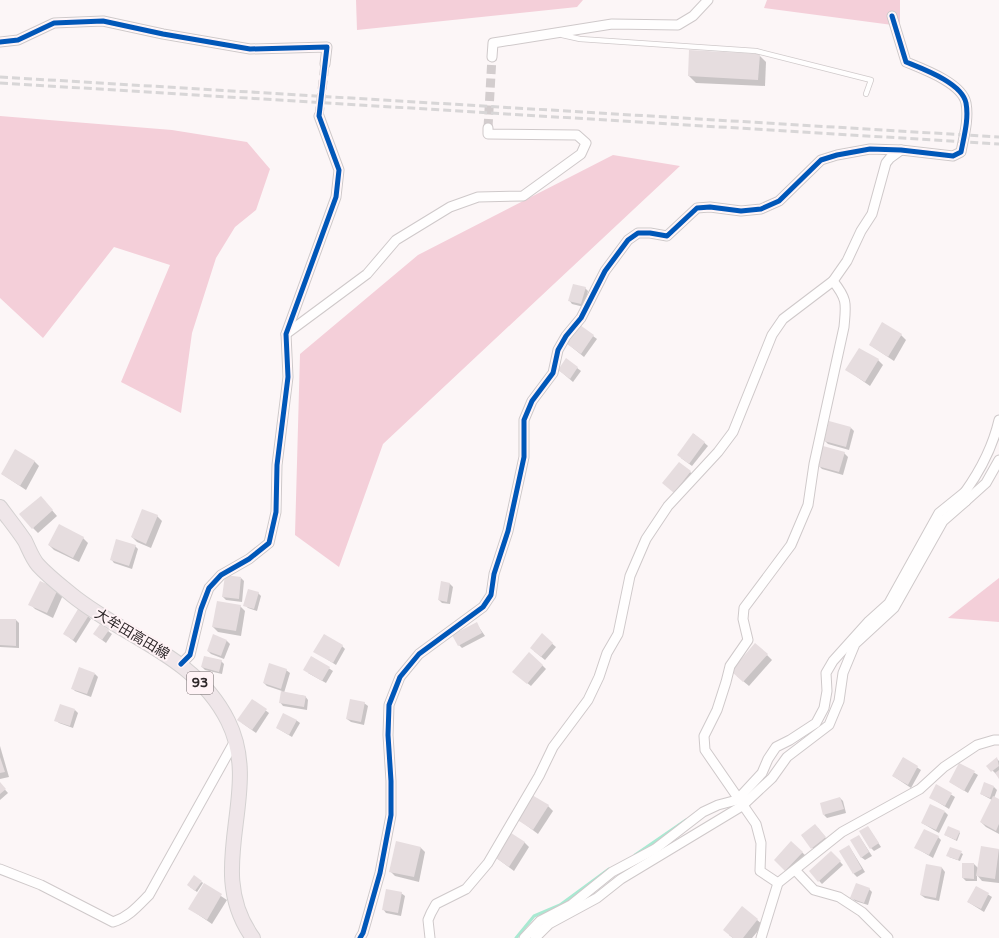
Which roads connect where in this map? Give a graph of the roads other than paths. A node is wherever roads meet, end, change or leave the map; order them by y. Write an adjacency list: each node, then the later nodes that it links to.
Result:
1 (708, 0): 3 (street)
2 (892, 16): 10 (street)
3 (558, 34): 5 (street); 7 (lane)
4 (0, 42): 6 (street)
5 (492, 57)
6 (325, 64)
7 (866, 94)
8 (319, 116): 12 (street)
9 (488, 128): 12 (street)
10 (901, 150): 11 (street); 25 (street)
11 (833, 281): 20 (street); 26 (street)
12 (286, 334): 17 (street)
13 (999, 420): 15 (street)
14 (999, 460): 15 (street)
15 (965, 497): 20 (street); 20 (street)
16 (0, 506): 17 (main road, 大牟田高田線 / 93)
17 (182, 664): 18 (main road, 大牟田高田線 / 93)
18 (236, 739): 21 (street); 24 (main road, 大牟田高田線 / 93)
19 (999, 740): 22 (street)
20 (740, 803): 23 (street); 27 (street); 28 (street)
21 (0, 869)
22 (795, 870): 23 (street); 30 (street)
23 (778, 883): 29 (street)
24 (254, 938)
25 (360, 938)
26 (430, 938)
27 (524, 938)
28 (535, 938)
29 (761, 938)
30 (888, 938)

